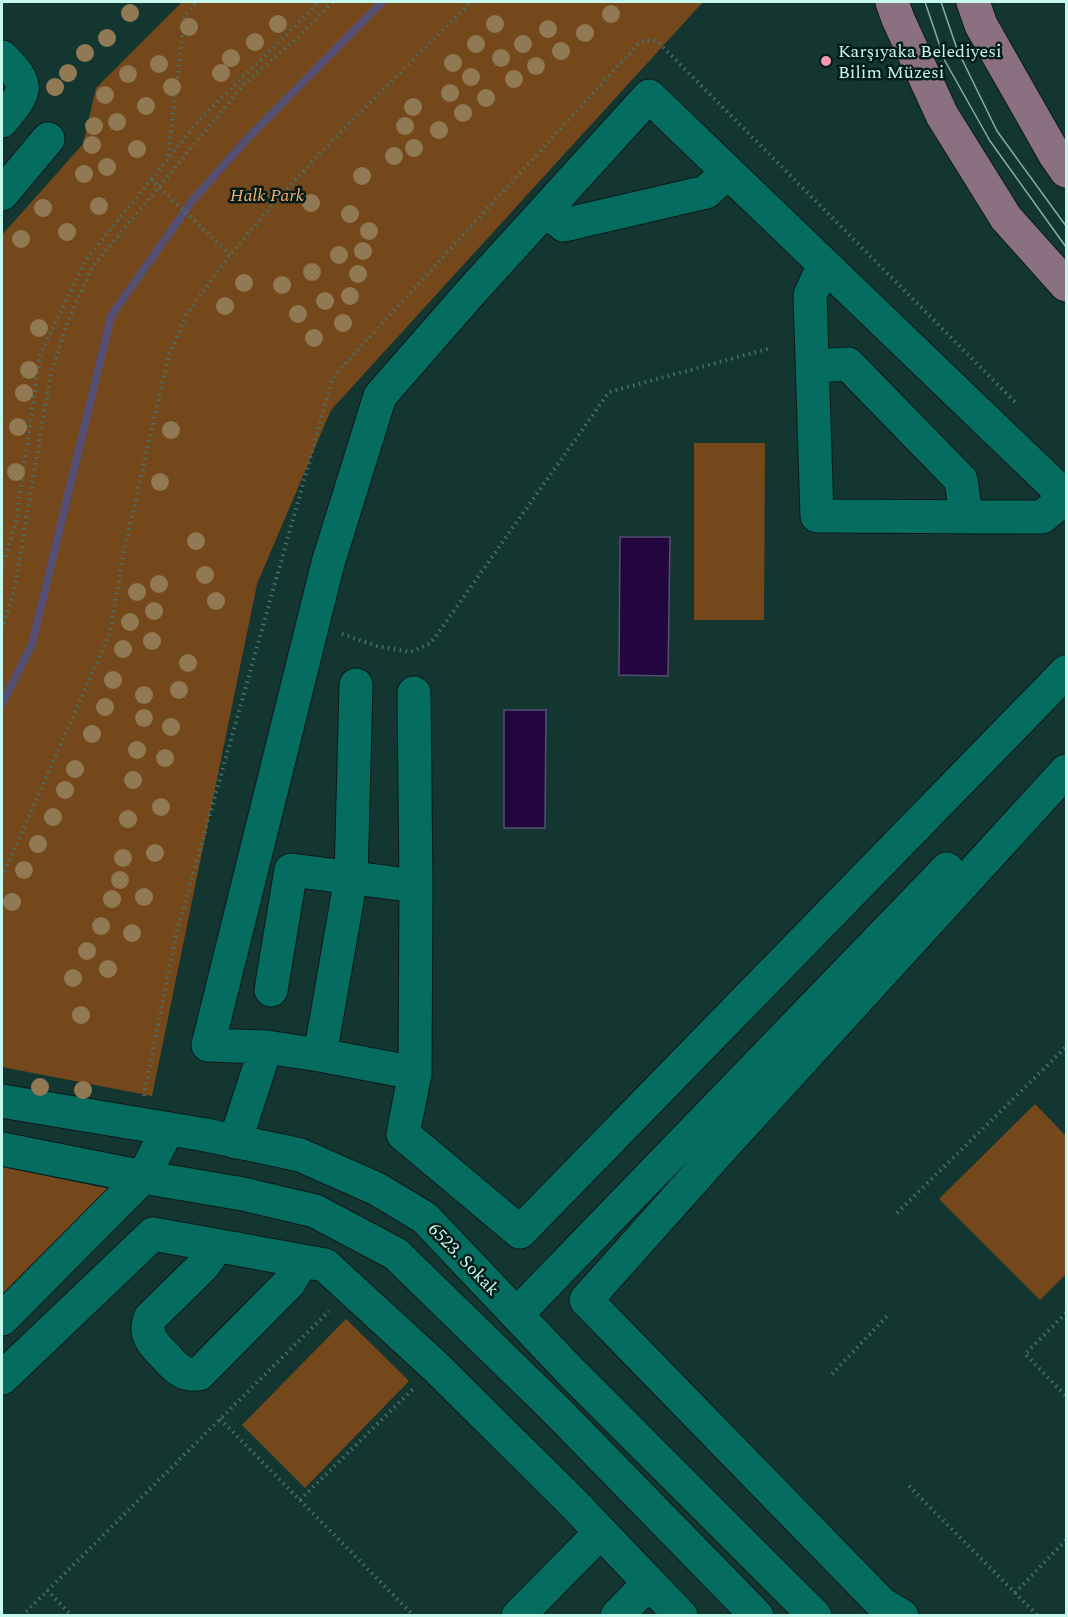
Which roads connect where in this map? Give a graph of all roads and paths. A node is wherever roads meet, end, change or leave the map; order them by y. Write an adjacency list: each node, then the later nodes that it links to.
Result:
1 (198, 2): 10 (path)
2 (320, 2): 10 (path)
3 (333, 2): 14 (path)
4 (471, 2): 17 (path)
5 (892, 2): 19 (main road)
6 (973, 2): 11 (main road)
7 (2, 57): 8 (street)
8 (2, 121)
9 (48, 139): 15 (street)
10 (168, 158): 13 (path)
11 (1066, 171)
12 (728, 172): 16 (street); 16 (street); 18 (street)
13 (151, 179): 14 (path); 25 (path)
14 (159, 186): 17 (path); 27 (path)
15 (2, 194)
16 (546, 210): 26 (street)
17 (230, 255): 33 (path)
18 (824, 265): 21 (street); 23 (street)
19 (1066, 285)
20 (771, 348): 26 (path)
21 (813, 366): 24 (street); 24 (street)
22 (1016, 403): 42 (path)
23 (1066, 497): 24 (street)
24 (966, 516)
25 (2, 568)
26 (313, 623): 37 (street)
27 (2, 629)
28 (1066, 672): 40 (street)
29 (356, 685): 34 (street)
30 (414, 693): 35 (street)
31 (1066, 746): 51 (street)
32 (1066, 771): 74 (street)
33 (2, 877)
34 (351, 878): 35 (street); 36 (street); 39 (street)
35 (416, 886): 40 (street)
36 (271, 990)
37 (266, 1047): 39 (street); 43 (street)
38 (1066, 1047): 46 (path)
39 (320, 1055): 40 (street)
40 (415, 1073)
41 (2, 1101): 42 (street, 6523. Sokak)
42 (153, 1127): 43 (street, 6523. Sokak); 45 (street)
43 (235, 1142): 51 (street, 6523. Sokak)
44 (2, 1149): 45 (street)
45 (143, 1177): 53 (street); 72 (street)
46 (897, 1213)
47 (217, 1246): 48 (street); 48 (street); 56 (street)
48 (302, 1261): 49 (street)
49 (351, 1289): 54 (street); 58 (path)
50 (1066, 1312): 57 (path)
51 (517, 1314): 73 (street, 6523. Sokak)
52 (888, 1315): 55 (path)
53 (2, 1319)
54 (436, 1367): 60 (path); 61 (street)
55 (832, 1374)
56 (2, 1378)
57 (1066, 1395)
58 (220, 1419): 60 (path); 64 (path)
59 (909, 1486): 65 (path)
60 (300, 1500): 68 (path)
61 (601, 1532): 63 (street); 69 (street)
62 (1066, 1540): 65 (path)
63 (650, 1583): 70 (street); 71 (street)
64 (47, 1590): 66 (path); 67 (path)
65 (1015, 1593): 75 (path)
66 (22, 1616)
67 (72, 1616)
68 (414, 1616)
69 (518, 1616)
70 (617, 1616)
71 (681, 1616)
72 (757, 1616)
73 (815, 1616)
74 (902, 1616)
75 (1038, 1616)

